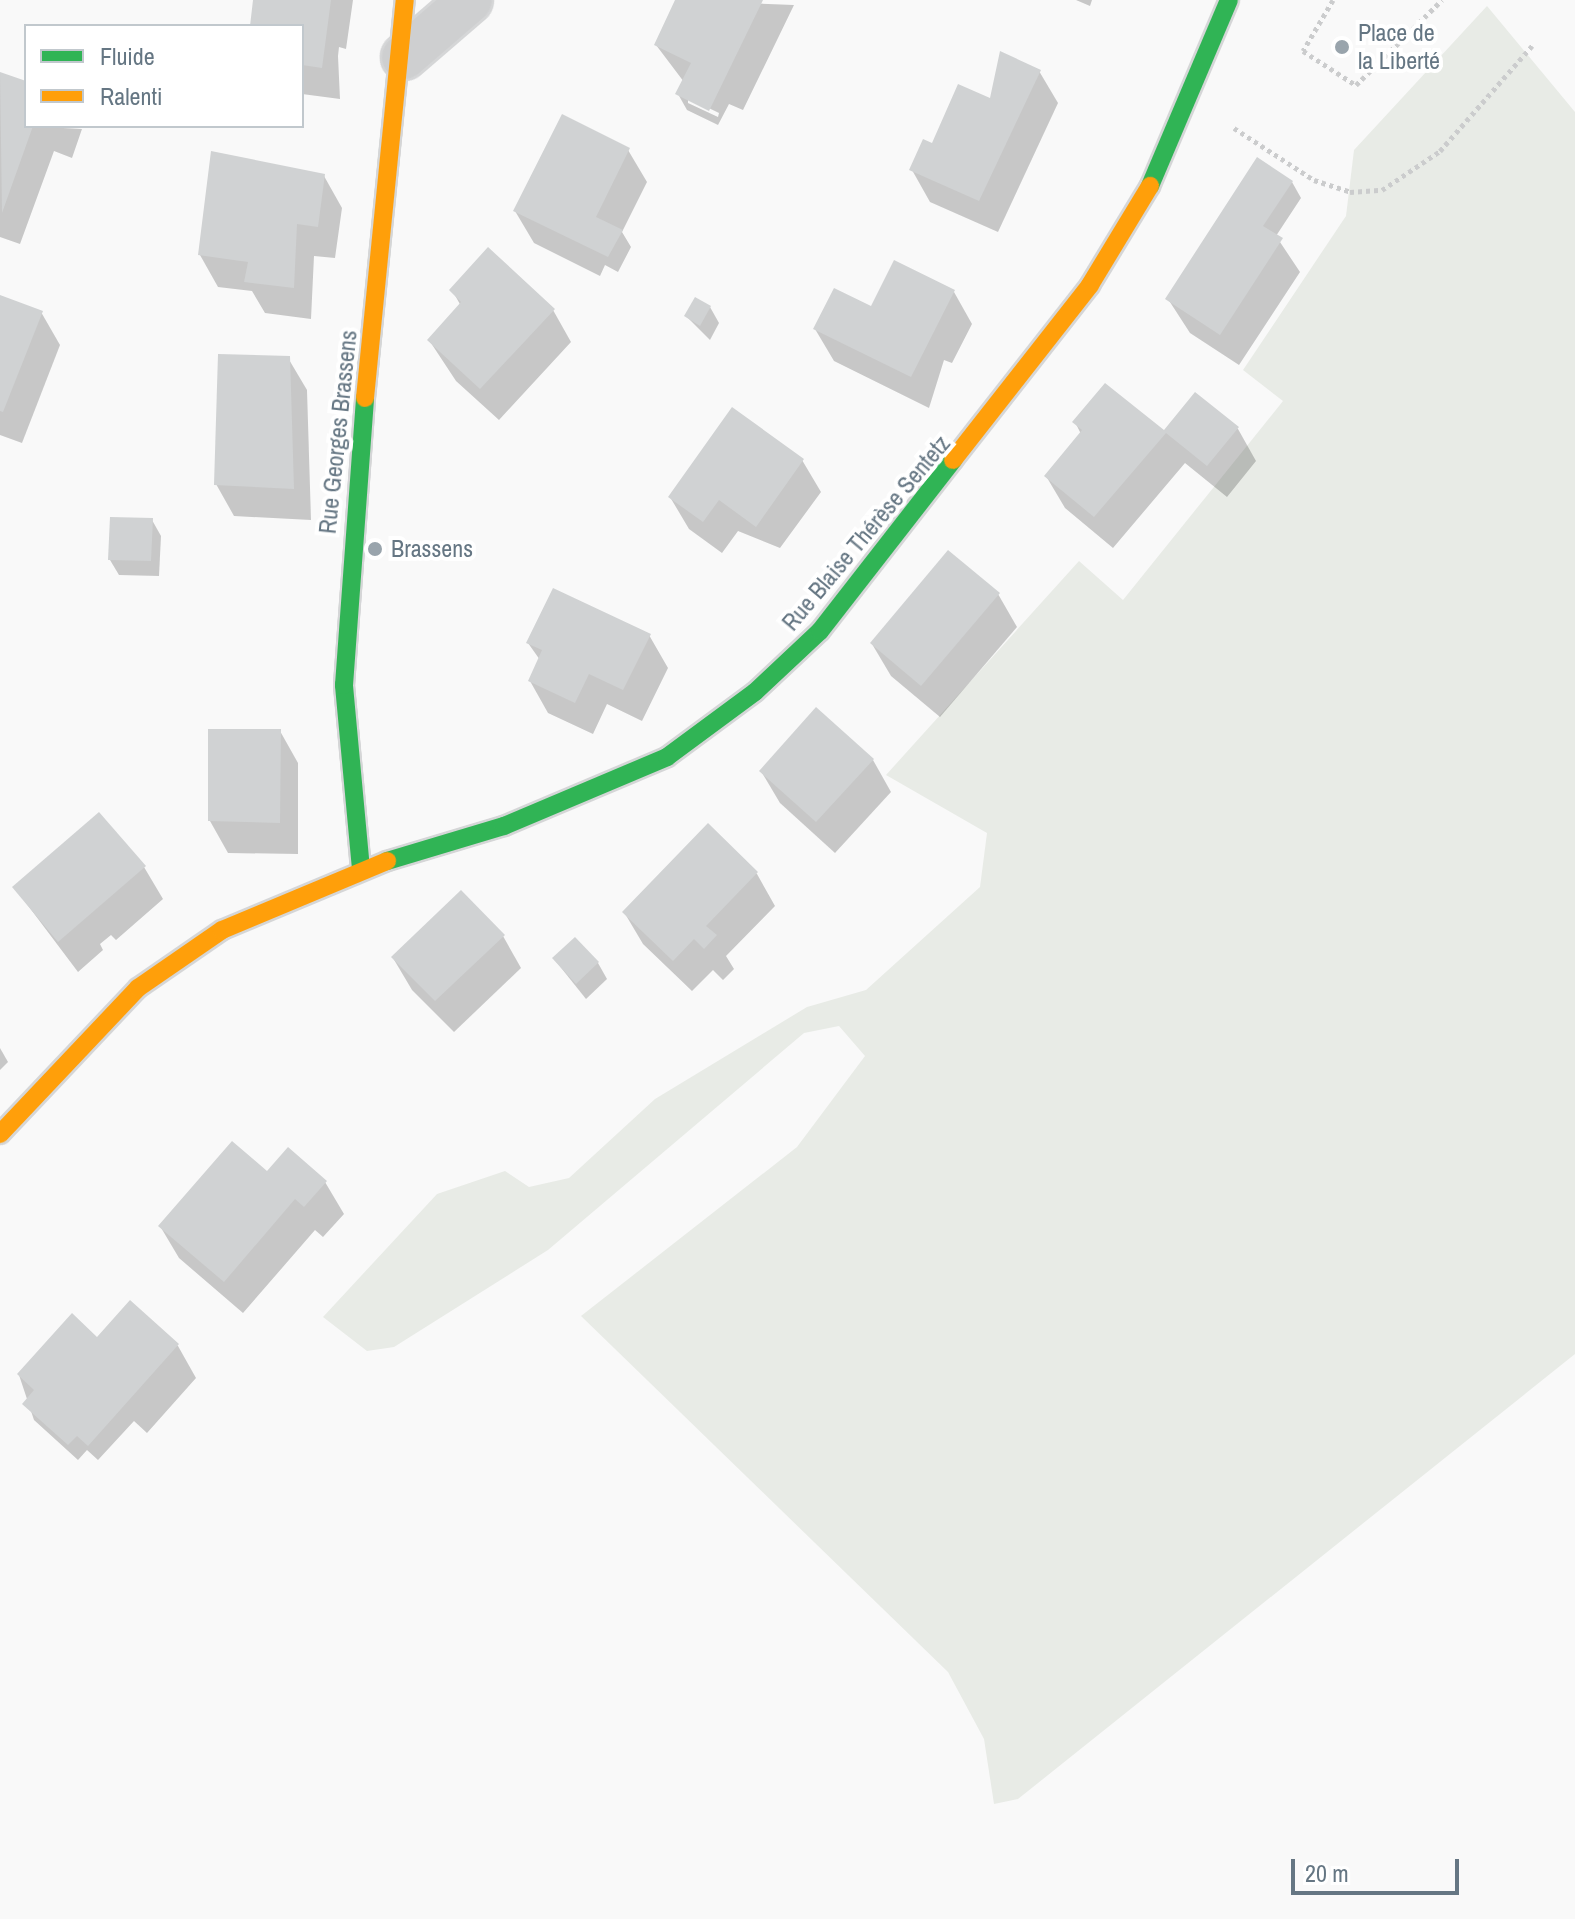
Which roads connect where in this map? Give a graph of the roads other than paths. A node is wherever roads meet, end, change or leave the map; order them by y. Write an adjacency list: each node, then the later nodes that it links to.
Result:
1 (405, 0): 4 (street, Rue Georges Brassens)
2 (470, 0): 4 (street)
3 (1229, 0): 5 (street, Rue Blaise Thérèse Sentetz)
4 (404, 57): 5 (street, Rue Georges Brassens)
5 (361, 869): 6 (street, Rue Blaise Thérèse Sentetz)
6 (0, 1134)

